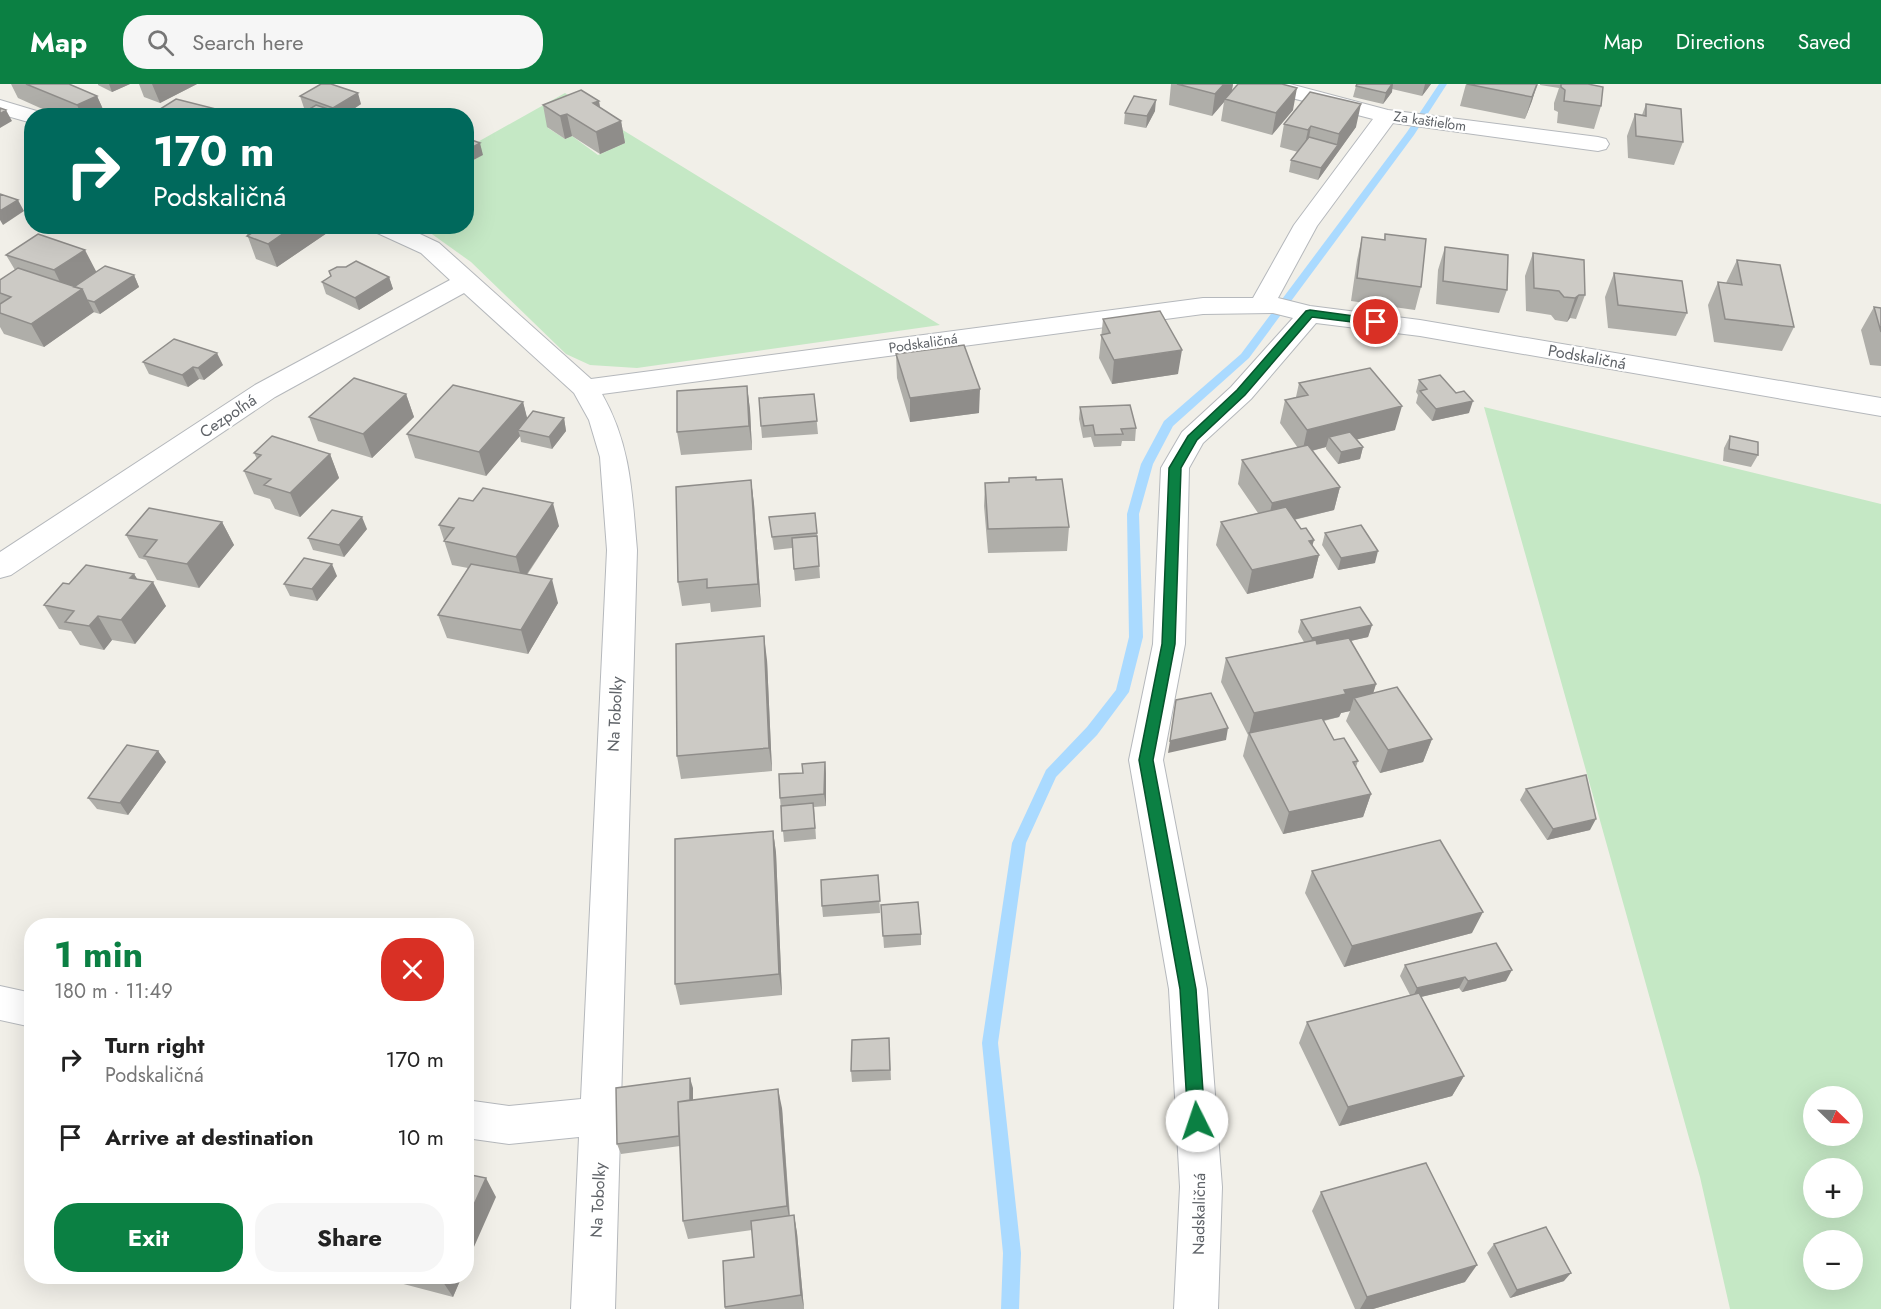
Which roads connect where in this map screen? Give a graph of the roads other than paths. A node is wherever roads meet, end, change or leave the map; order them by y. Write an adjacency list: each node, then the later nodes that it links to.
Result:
1 (1265, 84): 4 (street, Za kaštieľom)
2 (0, 107): 3 (street)
3 (24, 114)
4 (1387, 116): 5 (street, Za kaštieľom); 8 (street, Nadskaličná)
5 (1598, 144)
6 (399, 234): 7 (street, Na Tobolky)
7 (465, 282): 9 (street, Na Tobolky); 11 (street, Cezpoľná)
8 (1284, 308): 9 (street, Podskaličná); 10 (street, Podskaličná); 17 (street, Nadskaličná)
9 (585, 388): 14 (street, Na Tobolky)
10 (1881, 407)
11 (0, 567)
12 (0, 1003): 13 (street)
13 (24, 1008)
14 (602, 1116): 15 (street); 16 (street, Na Tobolky)
15 (474, 1120)
16 (593, 1309)
17 (1196, 1309)

